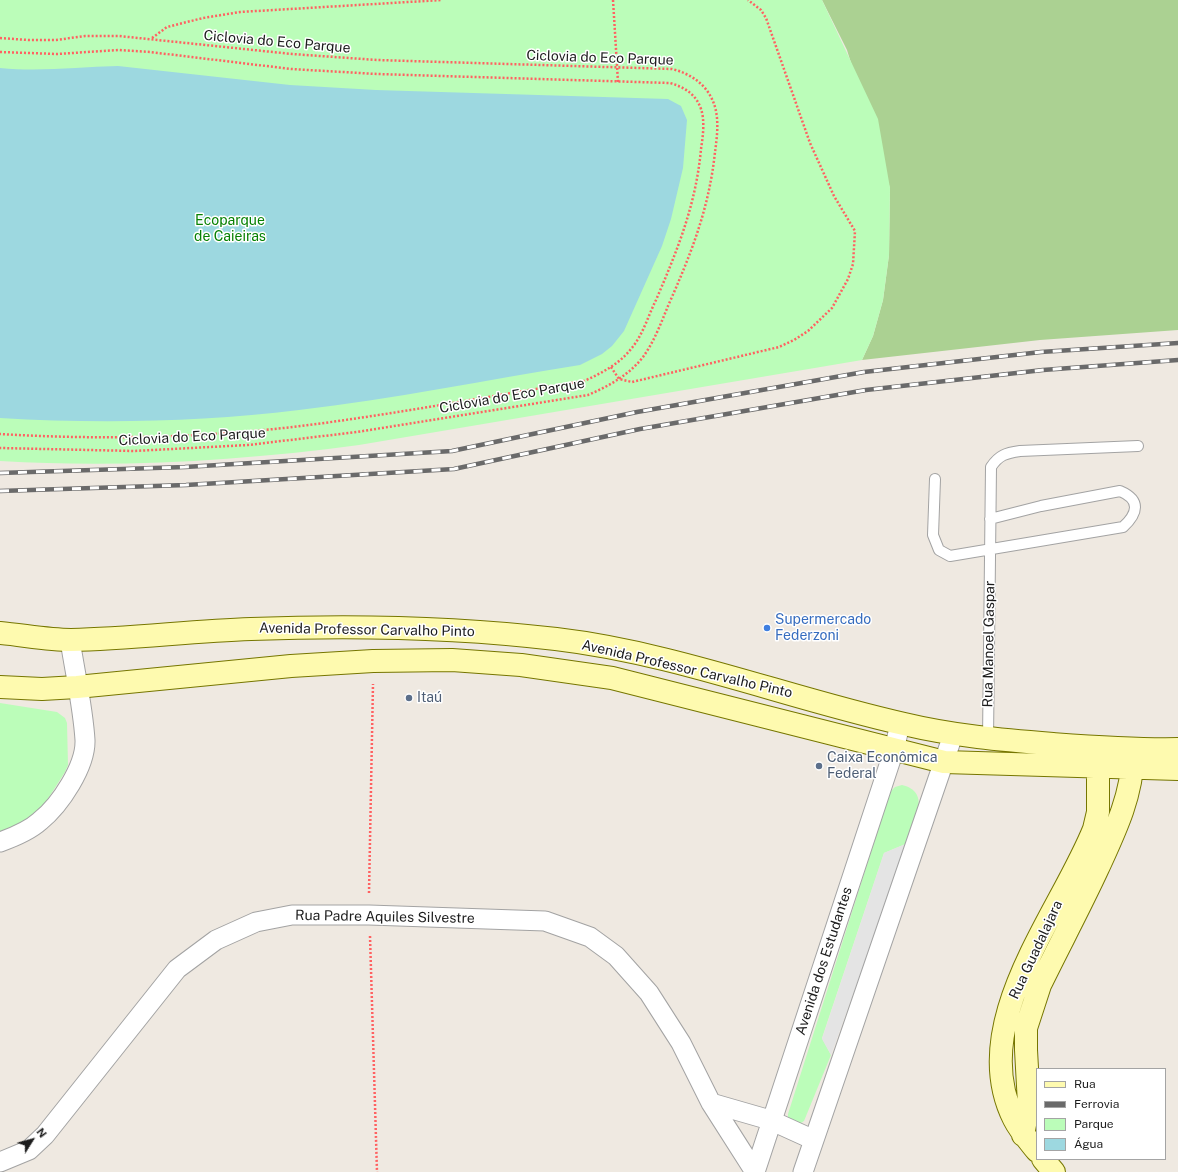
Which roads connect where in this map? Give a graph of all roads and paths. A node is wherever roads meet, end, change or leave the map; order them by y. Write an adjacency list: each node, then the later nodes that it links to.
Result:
1 (442, 0): 5 (path)
2 (613, 0): 7 (path)
3 (748, 0): 10 (path)
4 (0, 38): 5 (path, Ciclovia do Eco Parque)
5 (152, 38): 7 (path, Ciclovia do Eco Parque)
6 (0, 52): 8 (path)
7 (616, 68): 8 (path); 10 (path, Ciclovia do Eco Parque)
8 (618, 82): 9 (path)
9 (611, 367): 10 (path); 11 (path)
10 (619, 379): 13 (path, Ciclovia do Eco Parque)
11 (0, 434)
12 (1138, 446): 15 (lane, Rua Manoel Gaspar)
13 (0, 448)
14 (935, 479): 16 (lane)
15 (990, 519): 16 (lane, Rua Manoel Gaspar); 16 (lane)
16 (990, 550): 23 (lane, Rua Manoel Gaspar)
17 (0, 633): 18 (street, Avenida Professor Carvalho Pinto)
18 (70, 640): 20 (street); 21 (street, Avenida Professor Carvalho Pinto)
19 (0, 687): 20 (street, Avenida Professor Carvalho Pinto)
20 (77, 687): 25 (street, Avenida Professor Carvalho Pinto); 30 (street)
21 (900, 724): 22 (street, Avenida Professor Carvalho Pinto); 25 (street, Avenida dos Estudantes)
22 (953, 735): 23 (street, Avenida Professor Carvalho Pinto); 28 (street)
23 (988, 739): 26 (street, Avenida Professor Carvalho Pinto)
24 (1178, 749): 27 (street, Avenida Professor Carvalho Pinto)
25 (894, 750): 28 (street, Avenida Professor Carvalho Pinto); 32 (street, Avenida dos Estudantes)
26 (1098, 757): 27 (street, Avenida Professor Carvalho Pinto); 28 (street, Avenida Professor Carvalho Pinto); 33 (street, Rua Guadalajara)
27 (1133, 759): 29 (street, Avenida Professor Carvalho Pinto); 33 (street, Rua Guadalajara)
28 (944, 762): 34 (street)
29 (1178, 769)
30 (0, 842)
31 (711, 1103): 32 (street); 37 (street, Rua Padre Aquiles Silvestre); 38 (street, Rua Padre Aquiles Silvestre)
32 (770, 1120): 34 (street); 38 (street, Avenida dos Estudantes)
33 (1023, 1135): 35 (street, Rua Guadalajara)
34 (814, 1140): 39 (street)
35 (1036, 1150)
36 (1045, 1160): 40 (street)
37 (0, 1162)
38 (755, 1172)
39 (803, 1172)
40 (1054, 1172)

